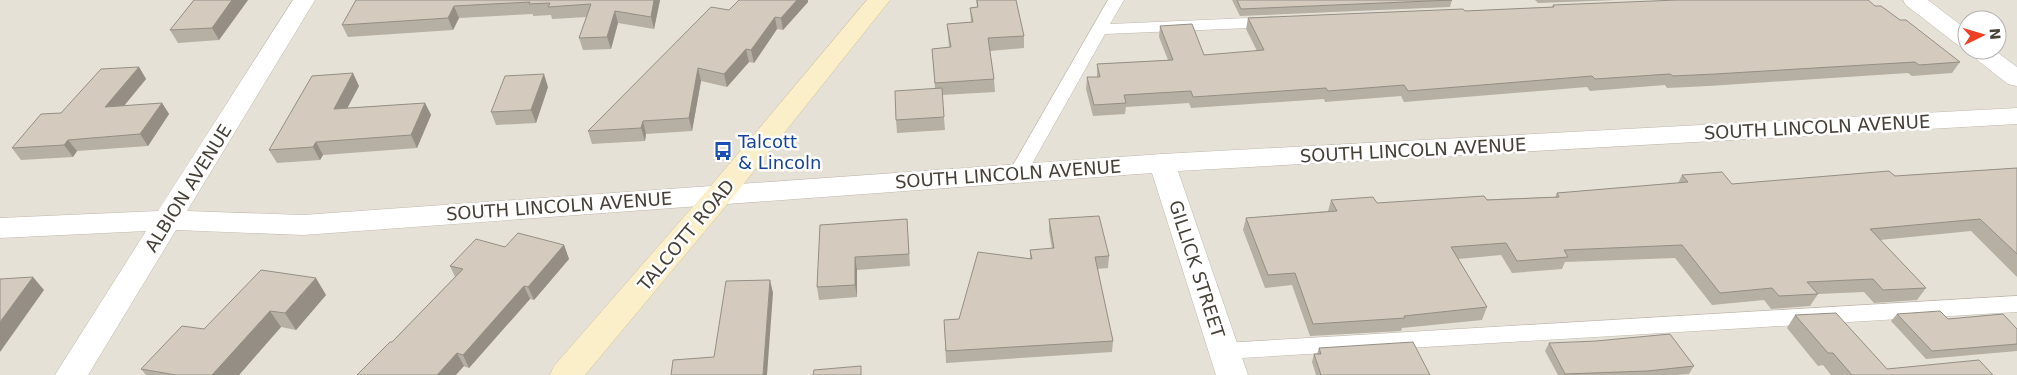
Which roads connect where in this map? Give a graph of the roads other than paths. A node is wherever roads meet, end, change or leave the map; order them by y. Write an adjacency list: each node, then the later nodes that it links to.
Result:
1 (304, 0): 14 (street, ALBION AVENUE)
2 (879, 0): 13 (street, TALCOTT ROAD)
3 (1116, 0): 6 (lane)
4 (1914, 0): 7 (street)
5 (1289, 21): 6 (lane)
6 (1099, 29): 12 (lane)
7 (1957, 33)
8 (1992, 60): 9 (street)
9 (2017, 79)
10 (2017, 116): 11 (street, SOUTH LINCOLN AVENUE)
11 (1162, 163): 12 (street, SOUTH LINCOLN AVENUE); 17 (street, GILLICK STREET)
12 (1017, 174): 13 (street, SOUTH LINCOLN AVENUE)
13 (720, 194): 14 (street, SOUTH LINCOLN AVENUE); 19 (street, TALCOTT ROAD)
14 (169, 220): 15 (street, SOUTH LINCOLN AVENUE); 18 (street, ALBION AVENUE)
15 (0, 228)
16 (2017, 304): 17 (lane)
17 (1228, 363)
18 (71, 375)
19 (566, 375)

